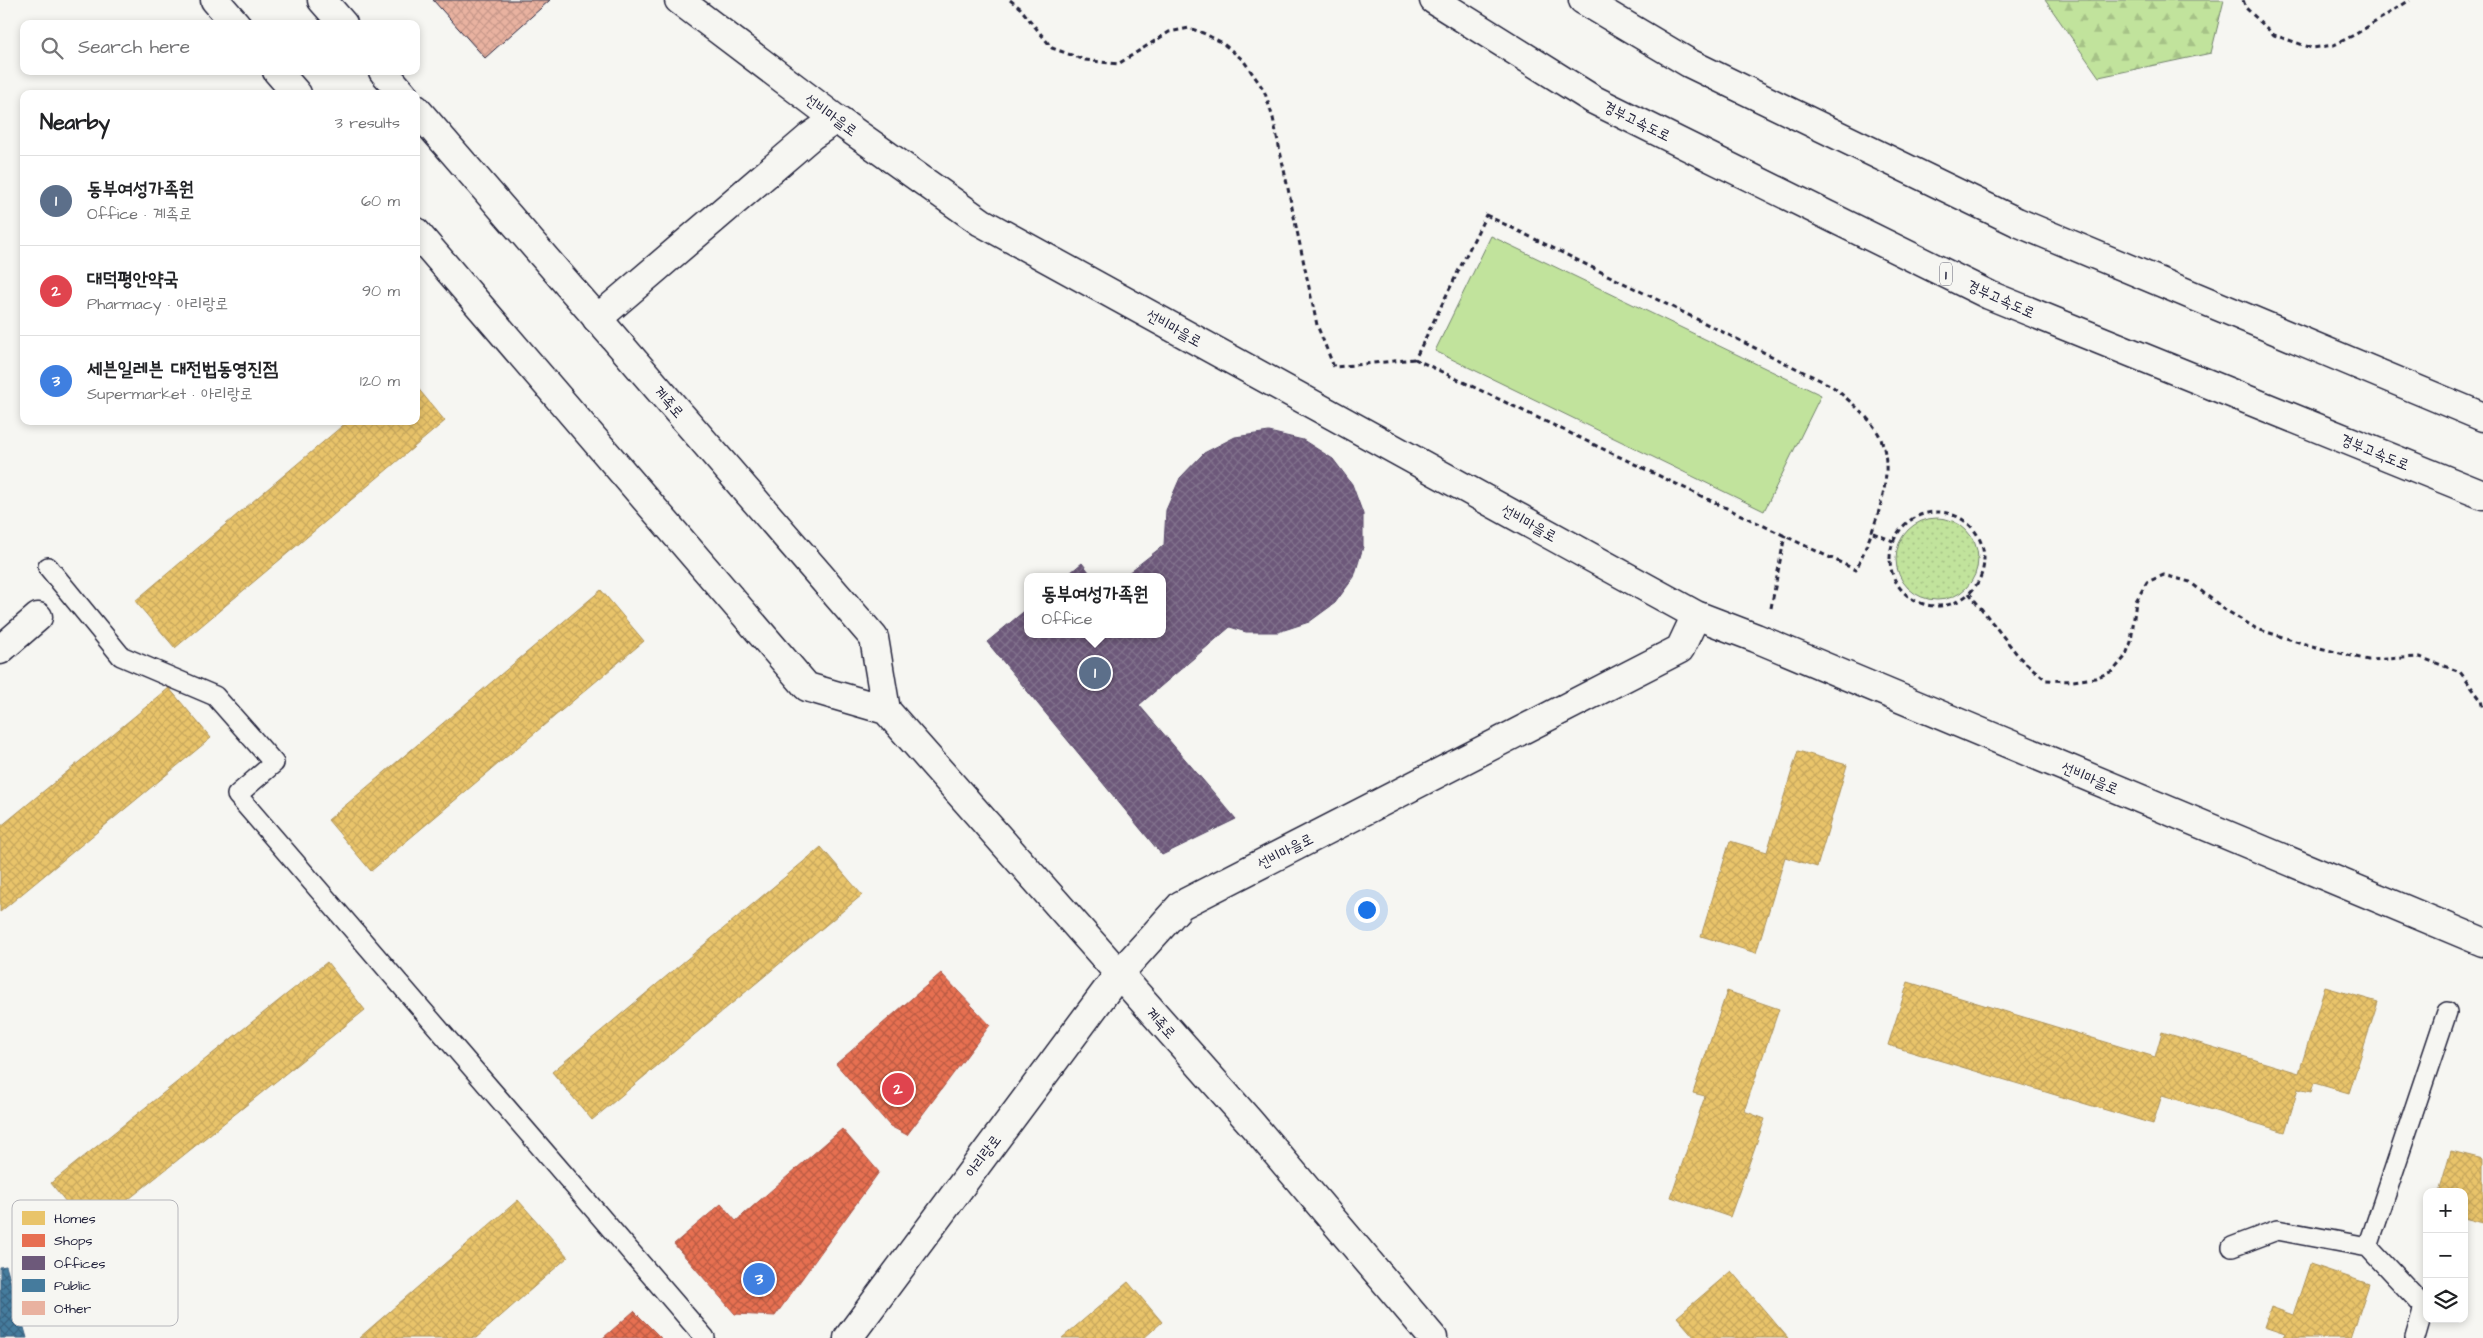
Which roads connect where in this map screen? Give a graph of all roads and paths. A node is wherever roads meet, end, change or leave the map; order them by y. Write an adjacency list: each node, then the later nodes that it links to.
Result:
1 (215, 0): 9 (main road)
2 (322, 0): 10 (main road)
3 (679, 0): 16 (main road, 선비마을로)
4 (1010, 0): 19 (path)
5 (1434, 0): 21 (main road, 경부고속도로 / 1)
6 (1583, 0): 20 (main road)
7 (2244, 0): 8 (path)
8 (2410, 0)
9 (232, 20)
10 (339, 20)
11 (280, 75): 13 (main road)
12 (387, 75): 14 (main road)
13 (294, 90)
14 (400, 90)
15 (420, 114): 18 (main road, 계족로)
16 (836, 119): 18 (main road); 28 (main road, 선비마을로)
17 (420, 237): 31 (main road)
18 (597, 319): 31 (main road, 계족로)
19 (1415, 359): 22 (path); 23 (path)
20 (2483, 417)
21 (2483, 496)
22 (1872, 533): 23 (path); 24 (path)
23 (1785, 535): 27 (path)
24 (1893, 540): 26 (path); 26 (path)
25 (48, 568): 38 (lane)
26 (1969, 593): 32 (path)
27 (1770, 612)
28 (1696, 615): 33 (main road, 선비마을로); 34 (main road, 선비마을로)
29 (38, 617): 30 (main road)
30 (0, 650)
31 (886, 710): 34 (main road, 계족로)
32 (2483, 710)
33 (2483, 942)
34 (1118, 975): 39 (main road, 아리랑로); 40 (main road, 계족로)
35 (2447, 1012): 37 (lane)
36 (2232, 1247): 37 (lane)
37 (2368, 1247): 41 (lane)
38 (705, 1338)
39 (848, 1338)
40 (1433, 1338)
41 (2415, 1338)

